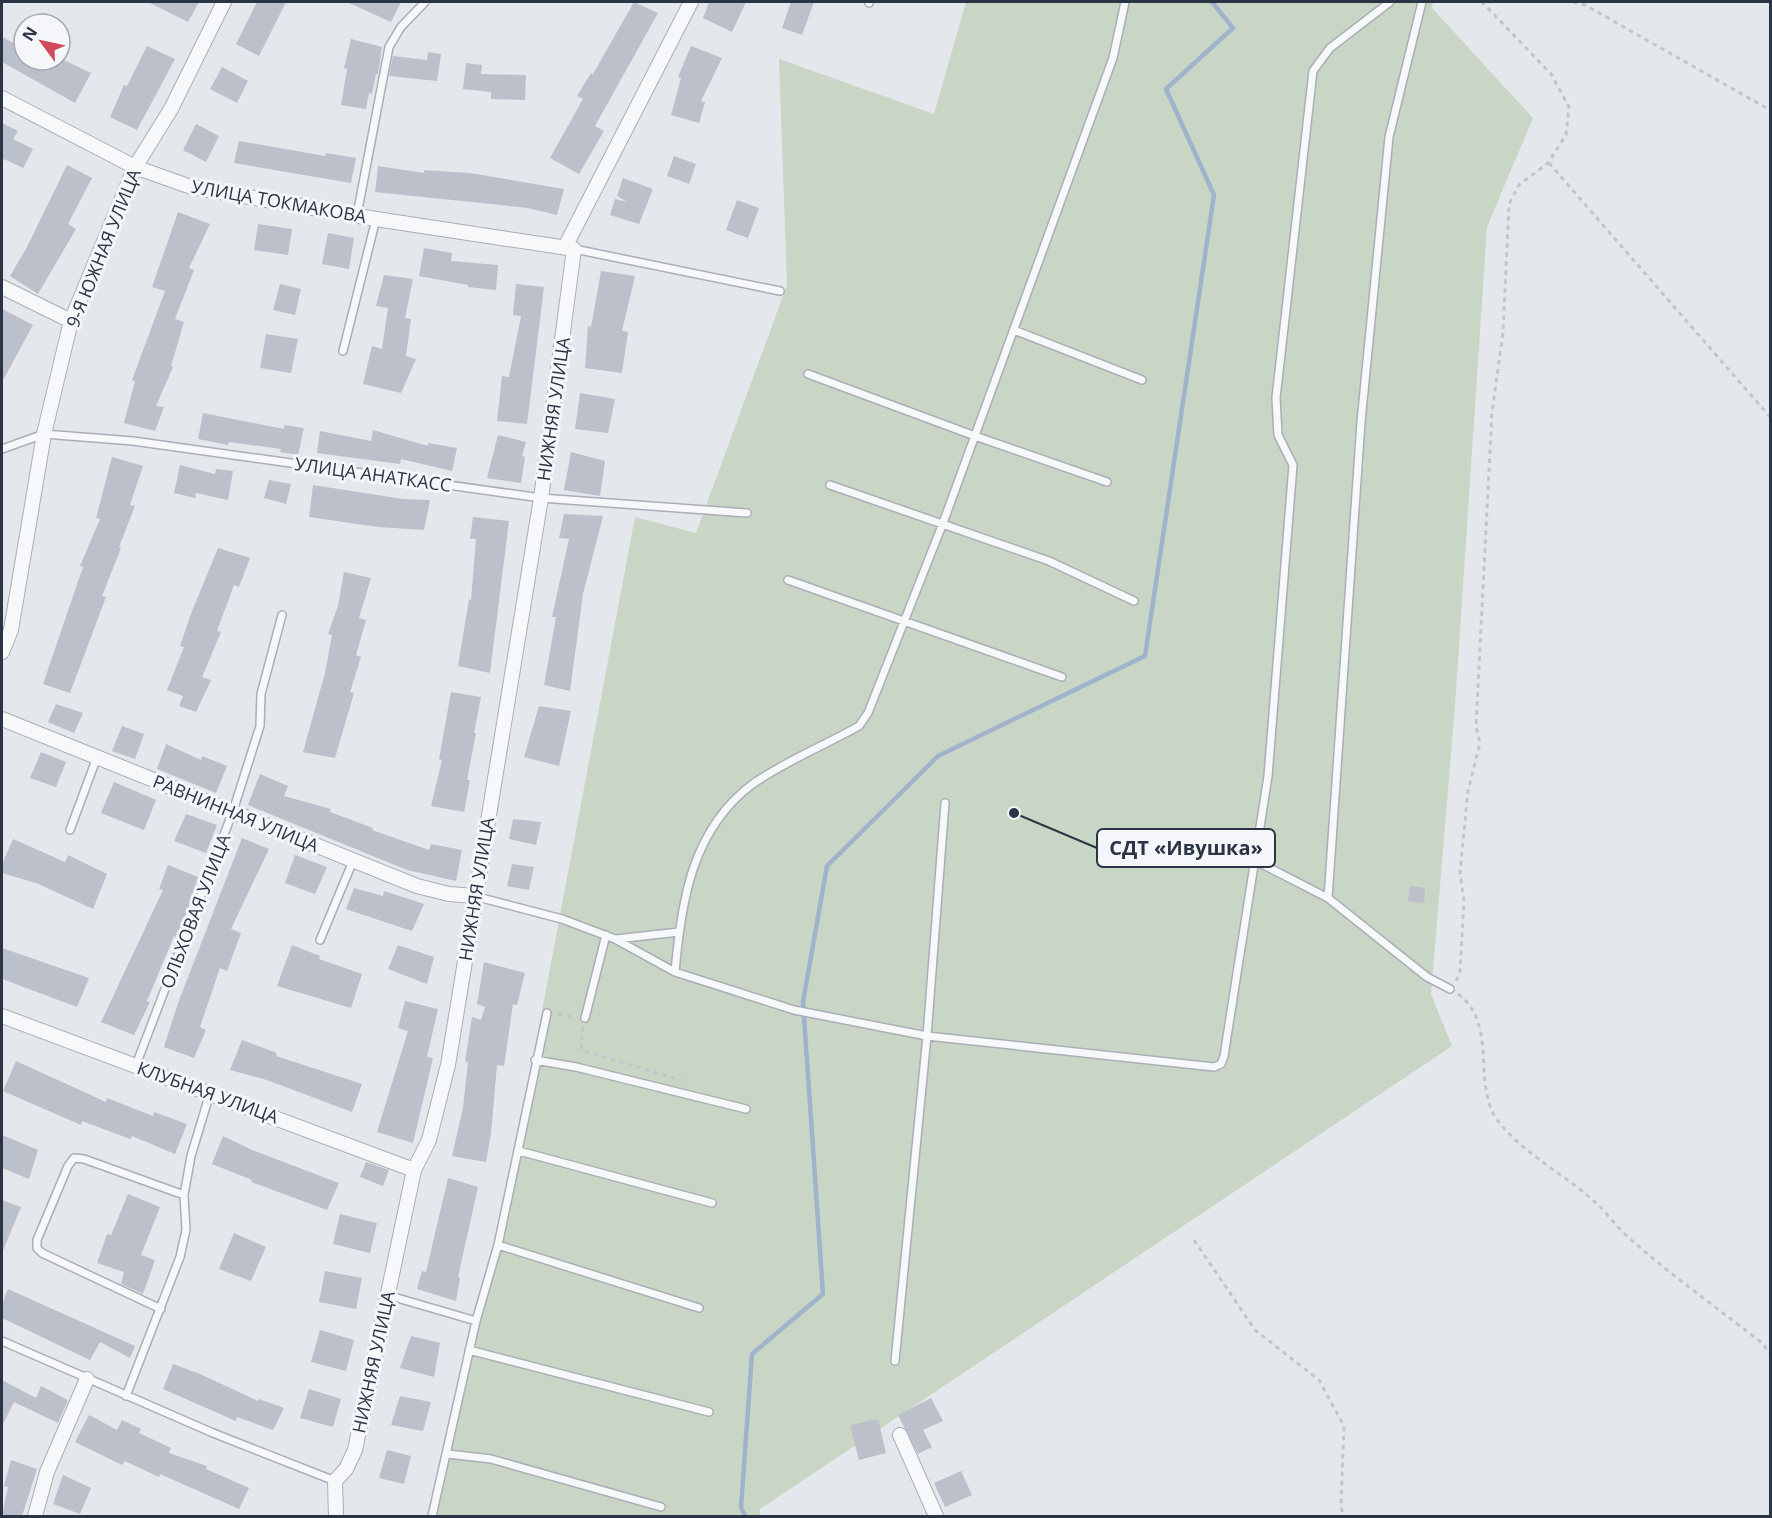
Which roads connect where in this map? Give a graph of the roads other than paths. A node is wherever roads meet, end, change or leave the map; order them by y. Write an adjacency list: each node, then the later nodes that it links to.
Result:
1 (224, 2): 8 (street, 9-Я ЮЖНАЯ УЛИЦА)
2 (424, 2): 9 (lane)
3 (691, 2): 11 (street, НИЖНЯЯ УЛИЦА)
4 (1125, 2): 15 (lane)
5 (1390, 2): 38 (lane)
6 (1422, 2): 41 (lane)
7 (2, 98): 8 (street, УЛИЦА ТОКМАКОВА)
8 (135, 167): 9 (street, УЛИЦА ТОКМАКОВА); 14 (street, 9-Я ЮЖНАЯ УЛИЦА)
9 (357, 215): 10 (street, УЛИЦА ТОКМАКОВА)
10 (376, 219): 11 (street, УЛИЦА ТОКМАКОВА); 16 (lane)
11 (570, 248): 13 (lane); 24 (street, НИЖНЯЯ УЛИЦА)
12 (2, 287): 14 (street)
13 (780, 291)
14 (71, 321): 19 (street, 9-Я ЮЖНАЯ УЛИЦА)
15 (1014, 330): 18 (lane); 20 (lane)
16 (343, 351)
17 (808, 374): 20 (lane)
18 (1142, 380)
19 (44, 434): 21 (lane, УЛИЦА АНАТКАСС); 24 (lane, УЛИЦА АНАТКАСС); 31 (street, 9-Я ЮЖНАЯ УЛИЦА)
20 (975, 436): 22 (lane); 26 (lane)
21 (2, 449)
22 (1107, 482)
23 (830, 485): 26 (lane)
24 (541, 498): 25 (lane, УЛИЦА АНАТКАСС); 40 (street, НИЖНЯЯ УЛИЦА)
25 (747, 513)
26 (943, 523): 28 (lane); 30 (lane)
27 (788, 580): 30 (lane)
28 (1134, 601)
29 (282, 615): 36 (lane, ОЛЬХОВАЯ УЛИЦА)
30 (903, 622): 32 (lane); 42 (lane)
31 (2, 652)
32 (1062, 677)
33 (2, 719): 34 (street, РАВНИННАЯ УЛИЦА)
34 (97, 757): 36 (street, РАВНИННАЯ УЛИЦА); 37 (lane)
35 (945, 803): 51 (lane)
36 (233, 811): 39 (street, РАВНИННАЯ УЛИЦА); 53 (lane, ОЛЬХОВАЯ УЛИЦА)
37 (70, 830)
38 (1254, 860): 41 (lane); 51 (lane)
39 (353, 861): 40 (street, РАВНИННАЯ УЛИЦА); 45 (lane)
40 (474, 896): 43 (lane); 57 (street, НИЖНЯЯ УЛИЦА)
41 (1328, 898): 47 (lane)
42 (679, 932): 44 (lane); 46 (lane)
43 (606, 935): 44 (lane); 50 (lane)
44 (615, 939): 46 (lane)
45 (320, 940)
46 (675, 972): 51 (lane)
47 (1450, 989)
48 (547, 1012): 52 (lane)
49 (2, 1016): 53 (street, КЛУБНАЯ УЛИЦА)
50 (585, 1018)
51 (927, 1036): 67 (lane)
52 (535, 1060): 55 (lane); 56 (lane)
53 (136, 1065): 54 (street, КЛУБНАЯ УЛИЦА)
54 (210, 1093): 57 (street, КЛУБНАЯ УЛИЦА); 58 (lane)
55 (746, 1109)
56 (519, 1151): 59 (lane); 60 (lane)
57 (414, 1170): 61 (street, НИЖНЯЯ УЛИЦА)
58 (184, 1195): 63 (lane); 63 (lane)
59 (712, 1203)
60 (498, 1245): 62 (lane); 64 (lane)
61 (387, 1295): 64 (lane); 73 (street, НИЖНЯЯ УЛИЦА)
62 (699, 1308)
63 (161, 1309): 69 (lane)
64 (476, 1321): 66 (lane)
65 (2, 1341): 68 (lane)
66 (470, 1350): 70 (lane); 72 (lane)
67 (895, 1361)
68 (87, 1378): 69 (lane); 75 (street)
69 (126, 1396): 73 (lane)
70 (709, 1412)
71 (900, 1435): 78 (street)
72 (448, 1454): 74 (lane); 77 (lane)
73 (335, 1481): 76 (street)
74 (661, 1508)
75 (35, 1516)
76 (336, 1516)
77 (432, 1516)
78 (936, 1516)

